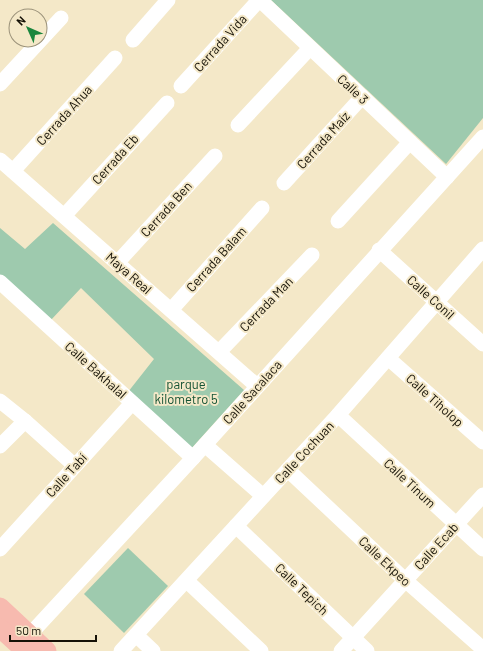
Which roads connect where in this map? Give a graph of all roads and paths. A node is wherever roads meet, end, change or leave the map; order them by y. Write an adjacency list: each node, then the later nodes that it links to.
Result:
1 (168, 0): 4 (street)
2 (260, 0): 5 (street, Calle 3); 8 (street, Cerrada Vida)
3 (61, 18): 7 (street)
4 (133, 40)
5 (310, 48): 9 (street, Calle 3); 11 (street)
6 (115, 58): 16 (street, Cerrada Ahua)
7 (0, 84)
8 (181, 86)
9 (362, 97): 13 (street, Calle 3); 18 (street, Cerrada Maíz)
10 (167, 103): 20 (street, Cerrada Eb)
11 (238, 125)
12 (483, 137): 17 (street, Calle Sacalaca)
13 (410, 142): 17 (street, Calle 3); 21 (street)
14 (215, 156): 25 (street, Cerrada Ben)
15 (0, 160): 16 (street, Maya Real)
16 (13, 171): 20 (street, Maya Real)
17 (447, 177): 23 (street, Calle Sacalaca)
18 (284, 183)
19 (262, 208): 28 (street, Cerrada Balam)
20 (64, 216): 25 (street, Maya Real)
21 (338, 221)
22 (483, 249): 27 (street, Calle Cochuan)
23 (379, 250): 27 (street, Calle Conil); 32 (street, Calle Sacalaca)
24 (312, 255): 30 (street, Cerrada Man)
25 (117, 263): 28 (street, Maya Real)
26 (0, 282): 34 (street, Calle Bakhalal)
27 (436, 303): 29 (street, Calle Conil); 31 (street, Calle Cochuan)
28 (171, 310): 30 (street, Maya Real)
29 (483, 344)
30 (219, 352): 32 (street, Maya Real)
31 (388, 358): 35 (street, Calle Cochuan); 37 (street, Calle Tiholop)
32 (257, 386): 38 (street, Calle Sacalaca)
33 (0, 401): 36 (street)
34 (132, 403): 40 (street, Calle Bakhalal); 41 (street, Calle Tabí)
35 (338, 415): 42 (street, Calle Cochuan); 45 (street, Calle Tinum)
36 (25, 421): 39 (street); 41 (street)
37 (483, 442)
38 (205, 444): 40 (street, Calle Sacalaca); 44 (street)
39 (0, 446)
40 (193, 458): 55 (street, Calle Sacalaca)
41 (74, 465): 47 (street, Calle Tabí)
42 (288, 470): 44 (street, Calle Cochuan); 50 (street, Calle Ekpeo)
43 (483, 495): 45 (street, Calle Ecab)
44 (263, 496): 46 (street, Calle Cochuan)
45 (455, 525): 48 (street, Calle Tinum); 50 (street, Calle Ecab)
46 (236, 526): 49 (street, Calle Cochuan); 54 (street, Calle Tepich)
47 (0, 549)
48 (483, 549)
49 (186, 580): 53 (street, Calle Cochuan); 60 (street)
50 (405, 580): 54 (street, Calle Ecab); 56 (street, Calle Ekpeo)
51 (0, 607): 55 (main road)
52 (0, 628): 55 (main road)
53 (136, 635): 58 (street, Calle Cochuan); 59 (street)
54 (352, 638): 61 (street, Calle Ecab); 62 (street, Calle Tepich)
55 (25, 644): 57 (main road)
56 (483, 650)
57 (47, 651)
58 (122, 651)
59 (153, 651)
60 (261, 651)
61 (341, 651)
62 (367, 651)

